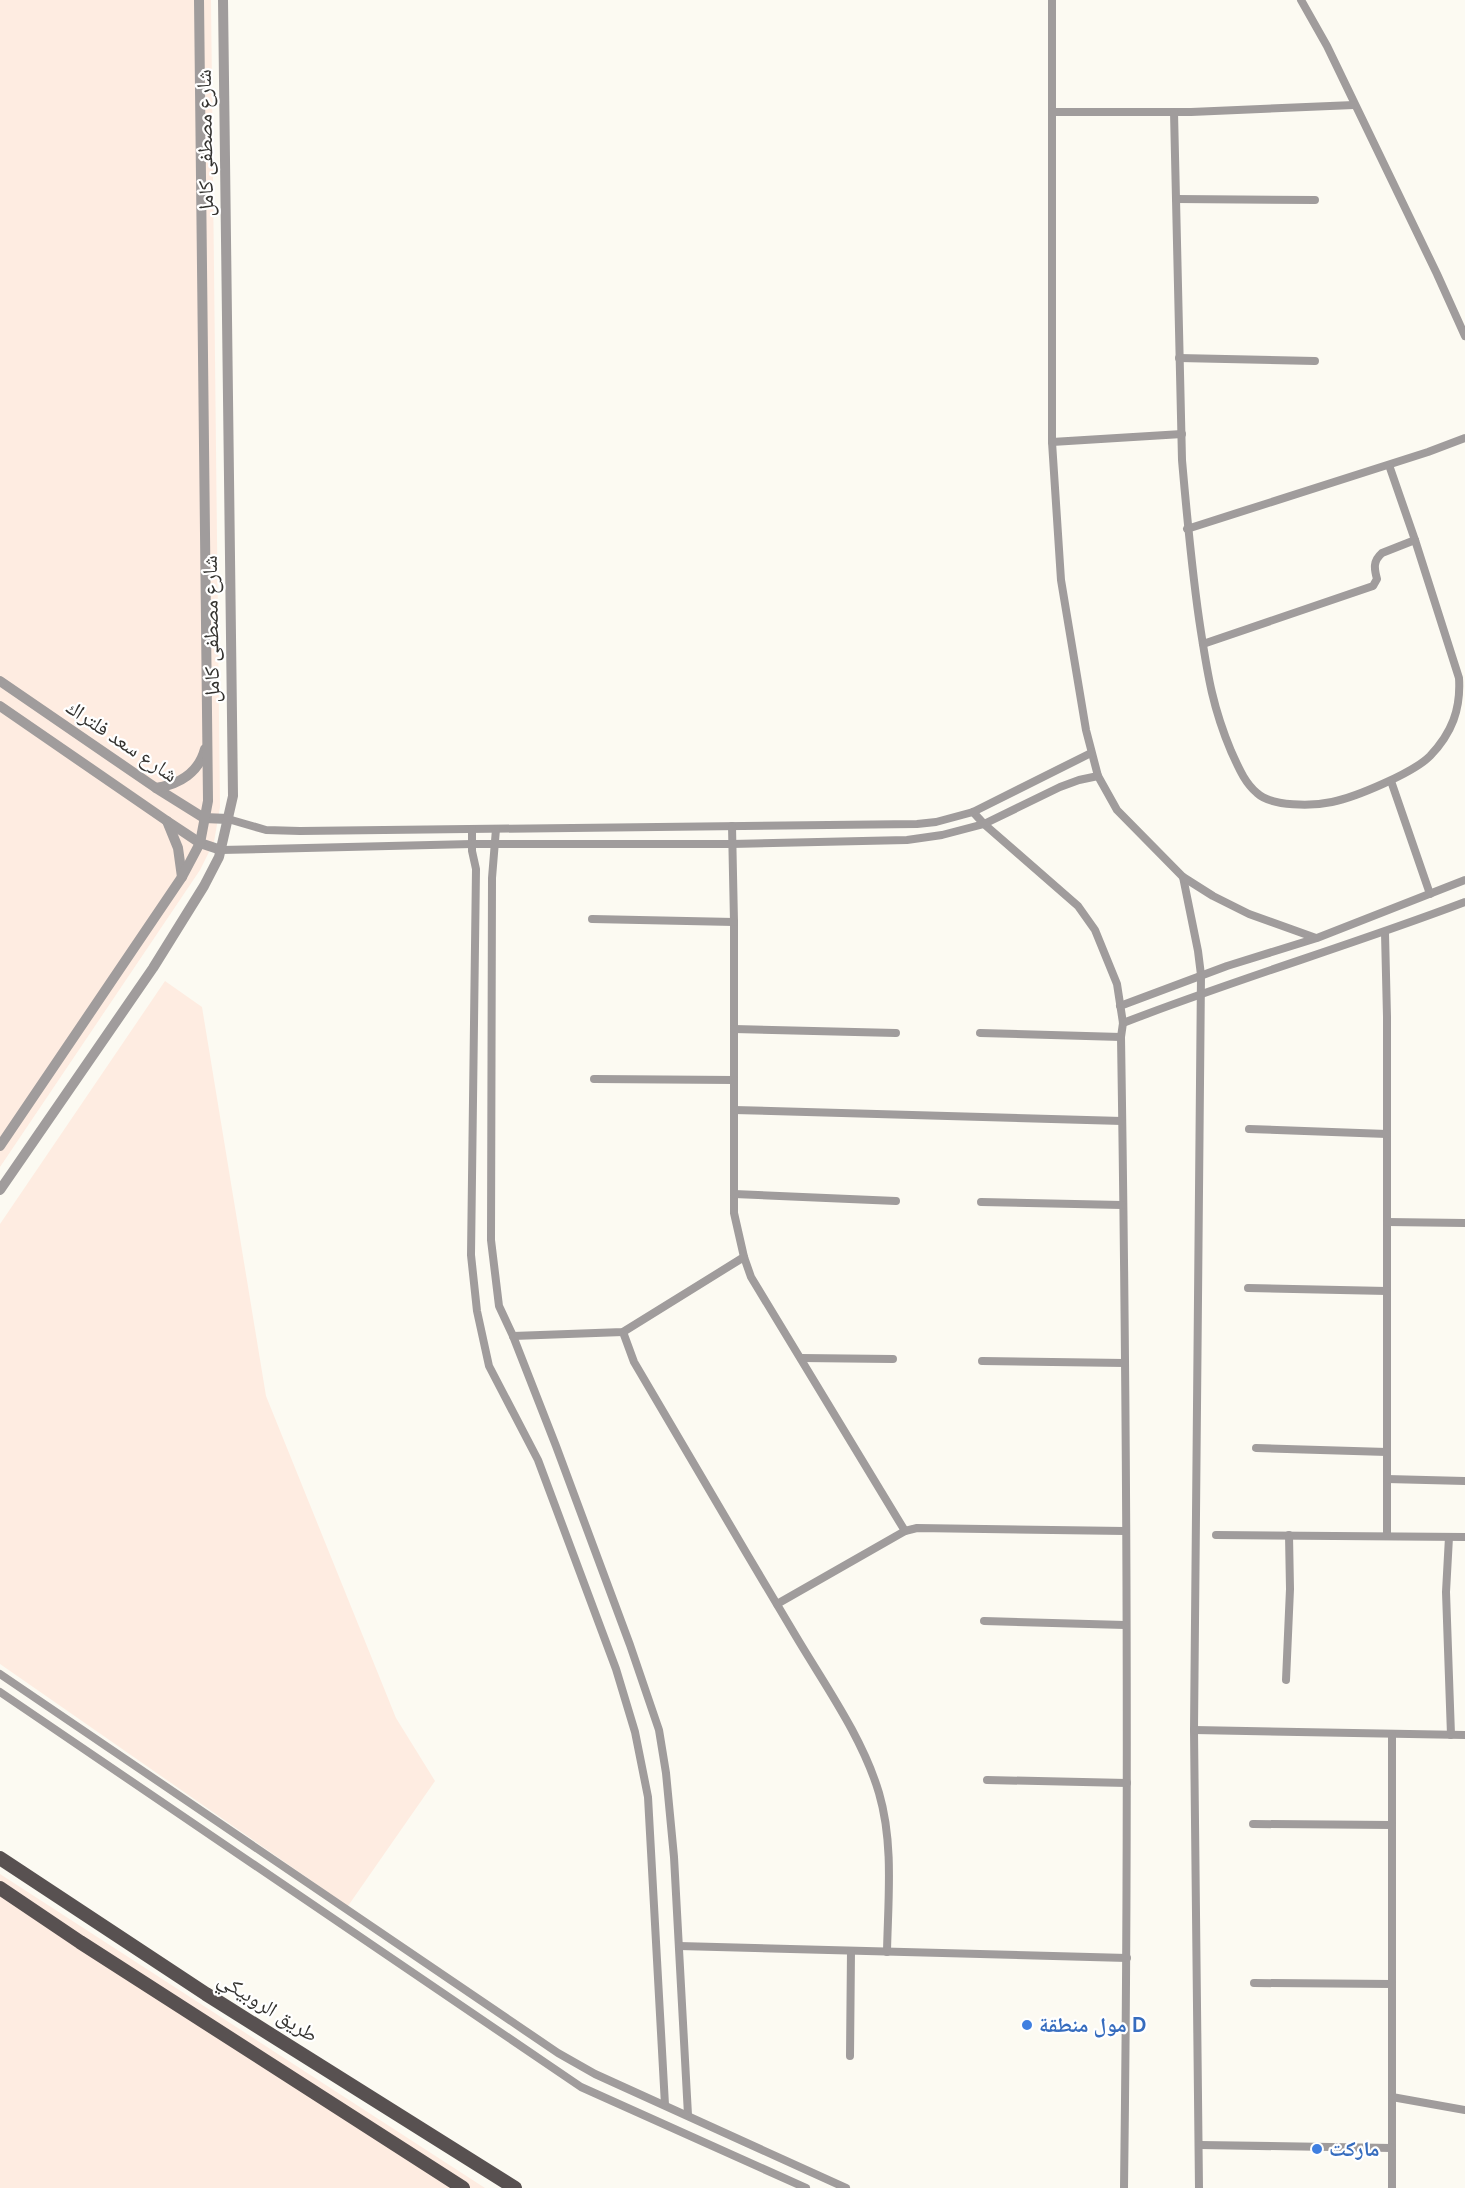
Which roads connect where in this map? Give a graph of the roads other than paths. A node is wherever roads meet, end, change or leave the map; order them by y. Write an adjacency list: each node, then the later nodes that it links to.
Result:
1 (199, 0): 23 (street, شارع مصطفى كامل)
2 (223, 0): 33 (street, شارع مصطفى كامل)
3 (1052, 0): 6 (street)
4 (1301, 0): 5 (street)
5 (1354, 105): 7 (street); 10 (street)
6 (1053, 112): 7 (street); 15 (street)
7 (1174, 112): 8 (street)
8 (1176, 199): 9 (street); 11 (street)
9 (1315, 200)
10 (1465, 336)
11 (1179, 358): 12 (street); 13 (street)
12 (1315, 361)
13 (1182, 434): 15 (street); 17 (street)
14 (1465, 438): 16 (street)
15 (1052, 442): 25 (street)
16 (1389, 465): 17 (street); 18 (street)
17 (1187, 529): 19 (street)
18 (1415, 540): 19 (street); 29 (street)
19 (1203, 644): 29 (street)
20 (0, 681): 22 (street, شارع سعد فلتراك)
21 (0, 706): 26 (street, شارع سعد فلتراك)
22 (81, 736): 24 (street, شارع سعد فلتراك); 26 (street)
23 (207, 742): 30 (street); 32 (street, شارع مصطفى كامل)
24 (104, 752): 27 (street); 30 (street, شارع سعد فلتراك)
25 (1091, 753): 28 (street); 31 (street)
26 (69, 754): 27 (street, شارع سعد فلتراك)
27 (91, 769): 34 (street, شارع سعد فلتراك)
28 (1098, 776): 35 (street); 46 (street)
29 (1391, 781): 49 (street)
30 (156, 788): 32 (street, شارع سعد فلتراك)
31 (973, 812): 35 (street); 36 (street)
32 (204, 818): 33 (street, شارع سعد فلتراك); 40 (street, شارع مصطفى كامل)
33 (228, 819): 39 (street); 45 (street, شارع مصطفى كامل)
34 (167, 821): 40 (street, شارع سعد فلتراك); 47 (street)
35 (984, 824): 42 (street); 57 (street)
36 (732, 826): 38 (street); 42 (street)
37 (472, 829): 38 (street); 39 (street); 41 (street)
38 (496, 829): 43 (street)
39 (300, 831): 44 (street)
40 (200, 843): 45 (street, شارع سعد فلتراك); 47 (street, شارع مصطفى كامل)
41 (472, 844): 43 (street); 44 (street); 121 (street)
42 (732, 844): 43 (street); 52 (street)
43 (496, 846): 81 (street)
44 (300, 848): 45 (street)
45 (221, 850): 70 (street, شارع مصطفى كامل)
46 (1182, 877): 54 (street); 55 (street)
47 (182, 878): 69 (street, شارع مصطفى كامل)
48 (1465, 880): 49 (street)
49 (1430, 894): 54 (street)
50 (1465, 902): 53 (street)
51 (592, 920): 52 (street)
52 (734, 922): 59 (street)
53 (1385, 933): 56 (street); 68 (street)
54 (1317, 938): 55 (street)
55 (1201, 975): 56 (street); 57 (street)
56 (1200, 993): 58 (street); 103 (street)
57 (1120, 1006): 58 (street)
58 (1123, 1023): 62 (street)
59 (734, 1029): 60 (street); 64 (street)
60 (896, 1033)
61 (980, 1033): 62 (street)
62 (1121, 1037): 66 (street)
63 (594, 1079): 64 (street)
64 (734, 1080): 65 (street)
65 (734, 1110): 66 (street); 71 (street)
66 (1122, 1121): 74 (street)
67 (1249, 1129): 68 (street)
68 (1387, 1134): 75 (street)
69 (0, 1146)
70 (0, 1190)
71 (734, 1194): 72 (street); 77 (street)
72 (896, 1201)
73 (981, 1202): 74 (street)
74 (1122, 1205): 85 (street)
75 (1387, 1222): 76 (street); 79 (street)
76 (1465, 1223)
77 (744, 1257): 80 (street); 82 (street)
78 (1248, 1288): 79 (street)
79 (1387, 1292): 87 (street)
80 (623, 1332): 81 (street); 97 (street)
81 (513, 1336): 113 (street)
82 (801, 1358): 83 (street); 90 (street)
83 (893, 1359)
84 (982, 1361): 85 (street)
85 (1125, 1363): 91 (street)
86 (1256, 1448): 87 (street)
87 (1387, 1452): 88 (street)
88 (1387, 1479): 89 (street); 94 (street)
89 (1465, 1481)
90 (905, 1531): 91 (street); 97 (street)
91 (1125, 1531): 99 (street)
92 (1215, 1534): 93 (street)
93 (1289, 1535): 94 (street); 101 (street)
94 (1387, 1536): 95 (street)
95 (1449, 1537): 96 (street); 105 (street)
96 (1465, 1537)
97 (777, 1604): 115 (street)
98 (984, 1621): 99 (street)
99 (1125, 1625): 108 (street)
100 (0, 1674): 121 (street)
101 (1286, 1680)
102 (0, 1692): 128 (street)
103 (1194, 1730): 104 (street); 124 (street)
104 (1392, 1734): 105 (street); 110 (street)
105 (1451, 1735): 106 (street)
106 (1465, 1735)
107 (987, 1780): 108 (street)
108 (1127, 1783): 116 (street)
109 (1253, 1824): 110 (street)
110 (1392, 1825): 118 (street)
111 (0, 1858): 127 (main road, طريق الروبيكي)
112 (0, 1888): 126 (main road)
113 (679, 1946): 114 (street); 123 (street)
114 (851, 1951): 115 (street); 119 (street)
115 (887, 1952): 116 (street)
116 (1127, 1958): 130 (street)
117 (1254, 1983): 118 (street)
118 (1392, 1984): 120 (street)
119 (850, 2056)
120 (1392, 2097): 122 (street); 125 (street)
121 (665, 2105): 123 (street)
122 (1465, 2110)
123 (688, 2115): 129 (street)
124 (1200, 2145): 125 (street); 131 (street)
125 (1392, 2148): 132 (street)
126 (463, 2188)
127 (515, 2188)
128 (806, 2188)
129 (846, 2188)
130 (1124, 2188)
131 (1200, 2188)
132 (1392, 2188)

